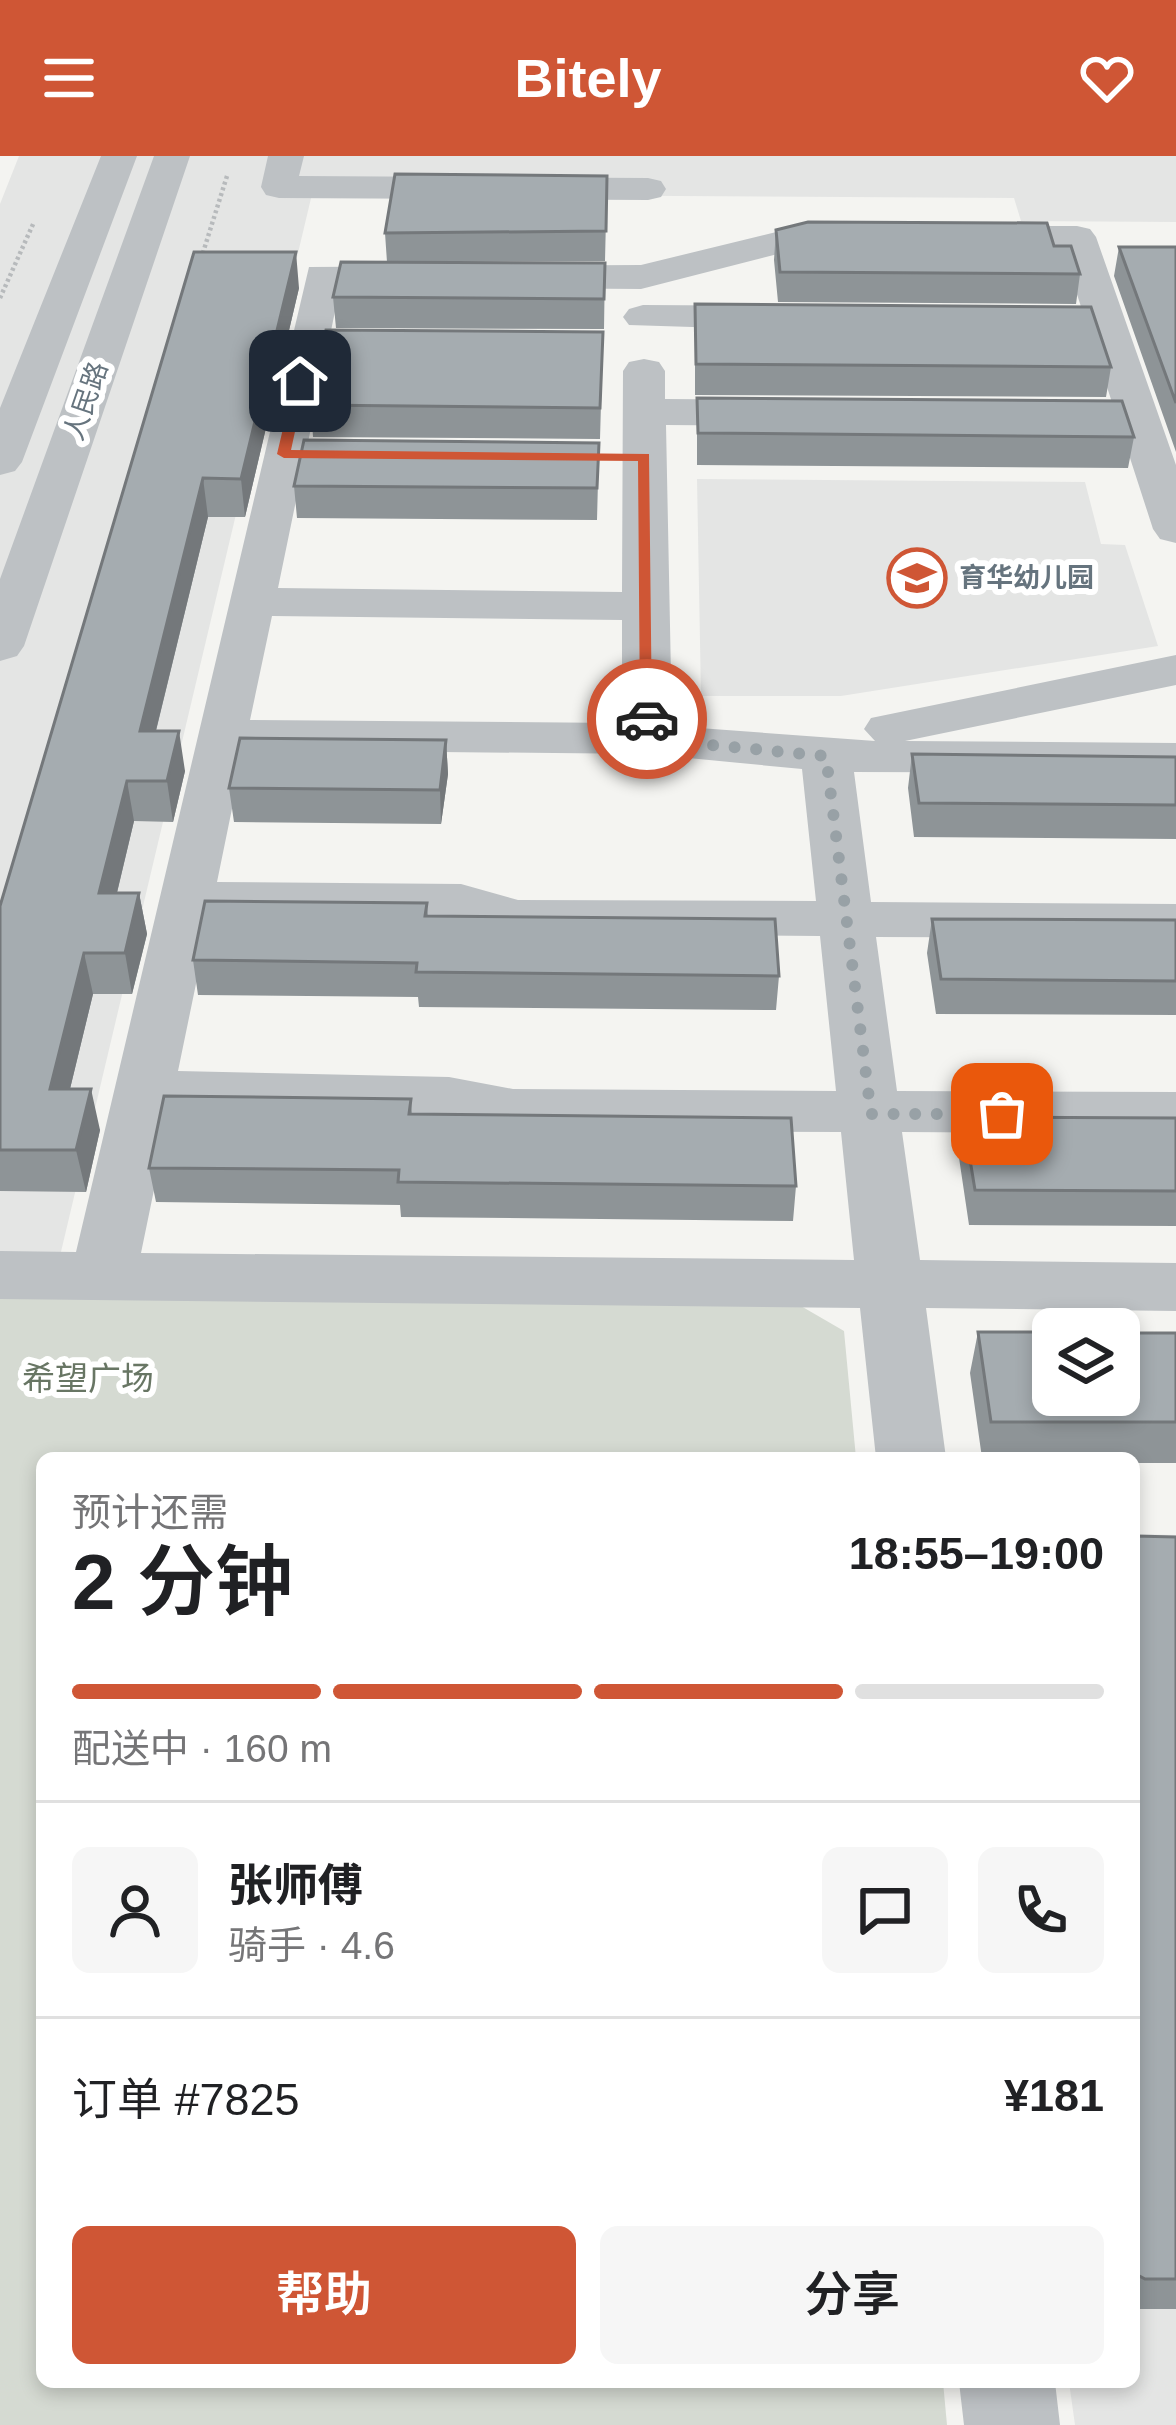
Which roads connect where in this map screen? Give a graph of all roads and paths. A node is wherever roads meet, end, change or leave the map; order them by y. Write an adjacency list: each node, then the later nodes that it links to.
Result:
1 (119, 156): 19 (street, 人民路)
2 (172, 156): 24 (street, 人民路)
3 (286, 156): 5 (street)
4 (231, 162): 8 (path)
5 (648, 189)
6 (1131, 260): 7 (street)
7 (1086, 261): 11 (street); 12 (street)
8 (196, 275)
9 (829, 319): 11 (street)
10 (1061, 321): 12 (street)
11 (637, 322): 13 (street); 22 (street)
12 (1126, 338): 16 (street)
13 (645, 412): 14 (street); 18 (street)
14 (833, 413)
15 (1091, 415): 16 (street)
16 (1138, 415): 20 (street)
17 (600, 457): 18 (street)
18 (645, 457): 23 (street)
19 (0, 462)
20 (1166, 465): 21 (street)
21 (1176, 529)
22 (251, 602): 23 (street); 26 (street)
23 (646, 606): 27 (street)
24 (0, 646)
25 (1176, 670): 28 (street)
26 (222, 735): 27 (street); 30 (street)
27 (647, 739): 28 (street)
28 (826, 756): 29 (street); 31 (street)
29 (1176, 758)
30 (186, 899): 31 (street); 33 (street)
31 (847, 917): 32 (street); 34 (street)
32 (1176, 921)
33 (143, 1091): 34 (street); 37 (street)
34 (871, 1114): 35 (street); 38 (street)
35 (1176, 1114)
36 (0, 1275): 37 (street)
37 (103, 1276): 38 (street)
38 (893, 1284): 39 (street); 40 (street)
39 (1176, 1287)
40 (910, 1452)
41 (1008, 2388): 42 (street)
42 (1012, 2425)

